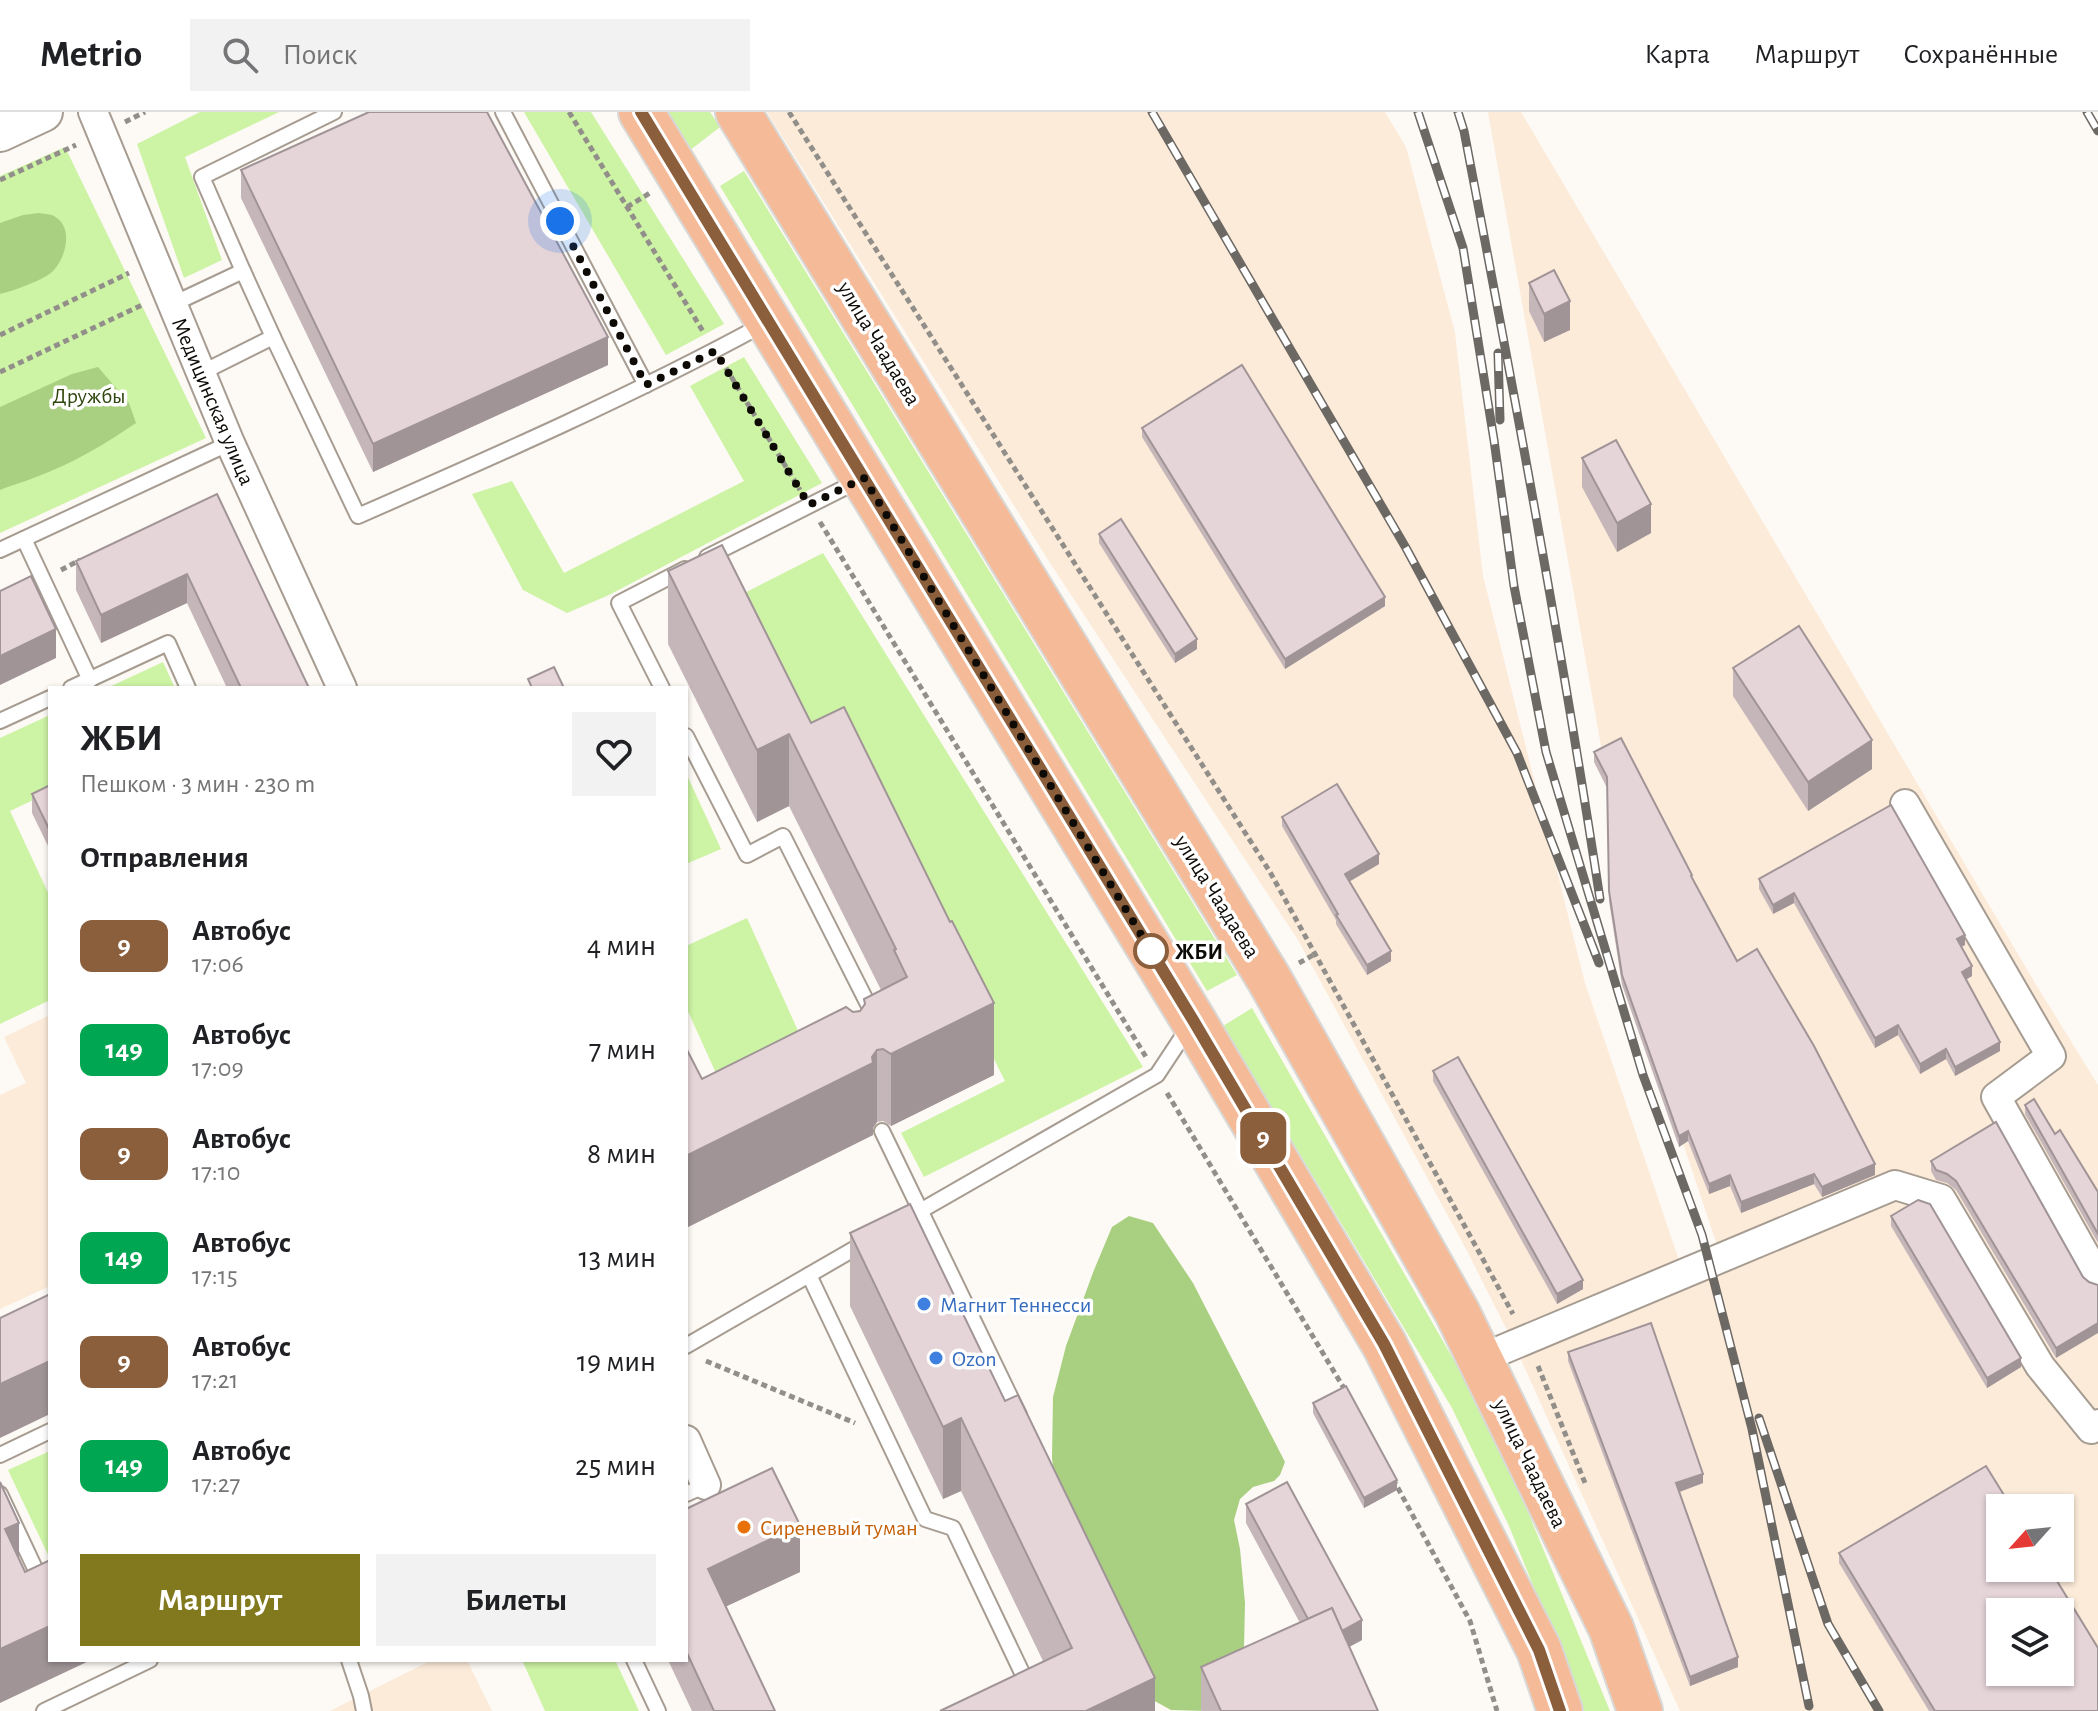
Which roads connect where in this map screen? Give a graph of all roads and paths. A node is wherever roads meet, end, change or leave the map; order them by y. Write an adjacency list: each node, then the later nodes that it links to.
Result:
1 (43, 112): 8 (main road)
2 (93, 112): 9 (street, Медицинская улица)
3 (334, 112): 10 (lane)
4 (503, 112): 18 (lane)
5 (569, 112): 15 (path)
6 (641, 112): 12 (main road)
7 (738, 112): 44 (main road, улица Чаадаева)
8 (0, 132)
9 (155, 261): 11 (street, Медицинская улица); 13 (path)
10 (243, 271): 11 (lane); 14 (lane)
11 (170, 298): 16 (path); 17 (street, Медицинская улица)
12 (768, 322): 15 (lane); 20 (main road)
13 (0, 335)
14 (273, 337): 17 (lane); 18 (lane)
15 (715, 351): 18 (lane); 21 (path)
16 (0, 372)
17 (201, 373): 19 (street, Медицинская улица)
18 (646, 385)
19 (230, 443): 22 (lane); 29 (street, Медицинская улица)
20 (864, 478): 21 (lane); 35 (main road)
21 (809, 505): 30 (lane); 37 (path)
22 (24, 539): 23 (lane); 25 (lane)
23 (0, 550)
24 (83, 559): 25 (path)
25 (42, 578): 26 (lane)
26 (90, 680): 27 (lane); 28 (lane)
27 (76, 686)
28 (187, 686)
29 (341, 686)
30 (661, 686)
31 (48, 699): 32 (lane)
32 (0, 721)
33 (688, 740): 36 (lane)
34 (1905, 804): 41 (street)
35 (1193, 1020): 37 (lane); 64 (main road)
36 (877, 1022)
37 (1157, 1075): 39 (lane); 45 (path)
38 (882, 1131): 39 (lane)
39 (920, 1211): 40 (lane); 47 (lane)
40 (809, 1275): 42 (lane); 49 (lane)
41 (2098, 1278)
42 (688, 1345)
43 (700, 1358): 49 (path)
44 (1480, 1359): 46 (street); 65 (main road, улица Чаадаева)
45 (1349, 1398)
46 (2098, 1424)
47 (1025, 1426)
48 (48, 1432): 51 (lane)
49 (886, 1436): 62 (lane)
50 (688, 1450): 53 (street)
51 (0, 1455)
52 (1387, 1468): 63 (path)
53 (696, 1489)
54 (0, 1494): 55 (lane)
55 (48, 1593)
56 (146, 1662): 59 (lane)
57 (350, 1662): 60 (lane)
58 (635, 1662): 61 (lane)
59 (44, 1711)
60 (364, 1711)
61 (658, 1711)
62 (1018, 1711)
63 (1497, 1711)
64 (1560, 1711)
65 (1640, 1711)

